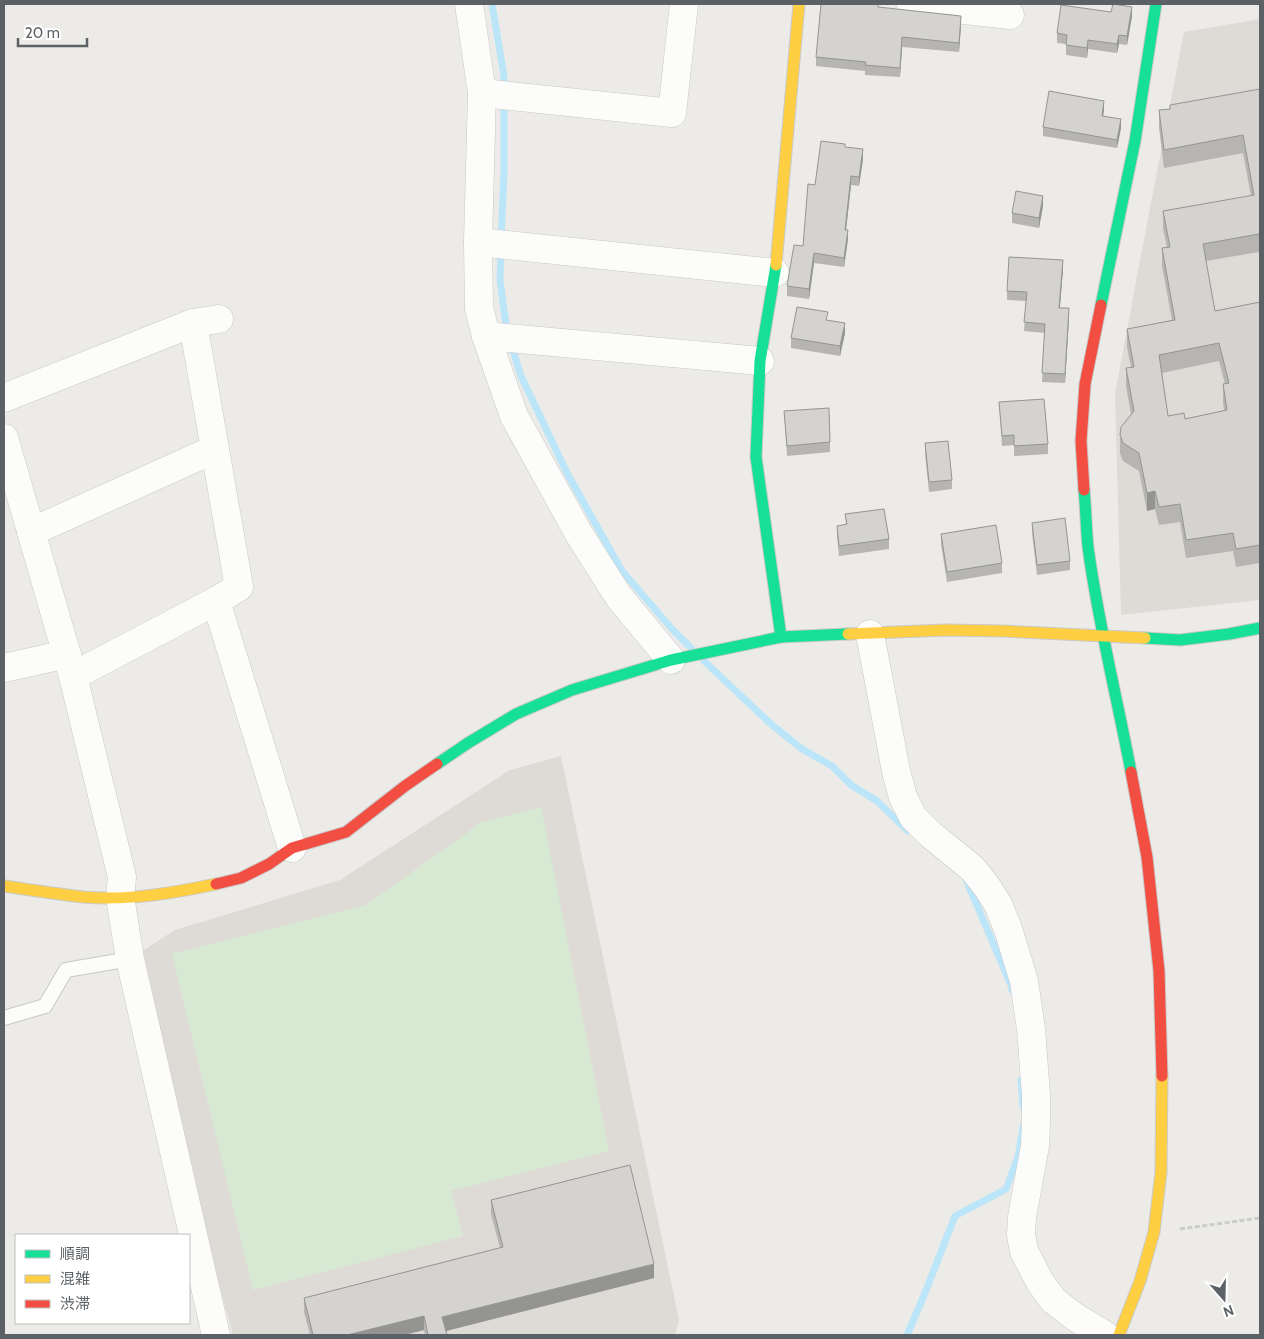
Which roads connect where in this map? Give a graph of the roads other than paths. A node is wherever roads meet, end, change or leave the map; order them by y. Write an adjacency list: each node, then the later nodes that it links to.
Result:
1 (470, 4): 7 (street)
2 (684, 4): 7 (street)
3 (800, 4): 9 (street)
4 (911, 4): 6 (street)
5 (1156, 4): 19 (street)
6 (1010, 15)
7 (482, 93): 8 (street)
8 (478, 242): 9 (street); 10 (street)
9 (775, 274): 11 (street)
10 (486, 336): 11 (street); 21 (street)
11 (760, 361): 20 (street)
12 (4, 398): 14 (street)
13 (4, 438): 15 (street)
14 (214, 449): 15 (street); 16 (street)
15 (31, 532): 22 (street)
16 (216, 602): 22 (street); 24 (street)
17 (1260, 628): 19 (street)
18 (870, 634): 19 (street); 20 (street); 30 (street)
19 (1103, 636): 31 (street)
20 (781, 637): 21 (street)
21 (671, 660): 24 (street)
22 (70, 665): 23 (street); 26 (street)
23 (4, 668)
24 (292, 848): 26 (street)
25 (4, 886): 26 (street)
26 (120, 897): 27 (street)
27 (130, 959): 28 (lane); 29 (street)
28 (4, 1018)
29 (216, 1335)
30 (1104, 1335)
31 (1119, 1335)

